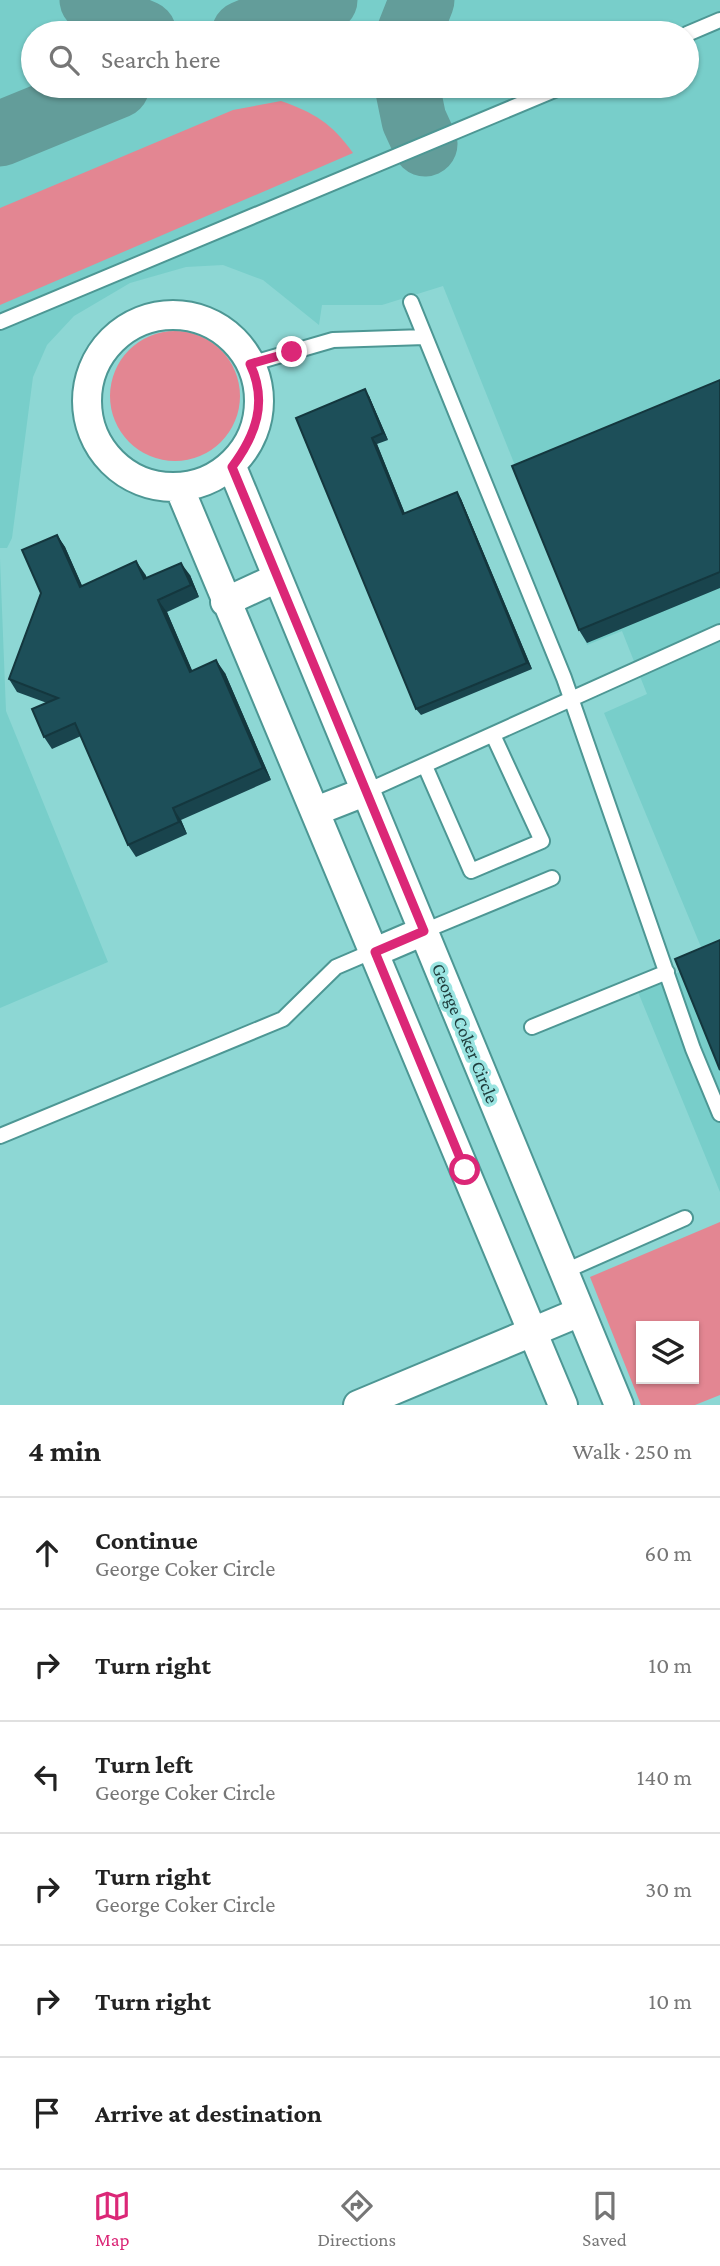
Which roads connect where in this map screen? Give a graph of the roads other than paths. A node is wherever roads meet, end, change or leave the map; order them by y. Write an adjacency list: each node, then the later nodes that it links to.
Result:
1 (720, 20): 2 (lane)
2 (699, 29)
3 (535, 98): 5 (lane)
4 (411, 302): 6 (lane)
5 (0, 322)
6 (425, 337): 7 (lane); 13 (lane)
7 (250, 364): 8 (street); 9 (street)
8 (232, 467): 9 (street); 10 (street, George Coker Circle)
9 (179, 488): 11 (street)
10 (277, 578): 11 (street); 16 (street, George Coker Circle)
11 (225, 602): 17 (street)
12 (720, 632): 13 (lane)
13 (571, 700): 14 (lane); 21 (lane)
14 (494, 735): 15 (lane); 15 (lane)
15 (425, 766): 16 (lane)
16 (367, 791): 17 (street); 19 (street, George Coker Circle)
17 (316, 811): 20 (street)
18 (552, 878): 19 (lane)
19 (424, 931): 20 (street); 26 (street, George Coker Circle)
20 (370, 954): 24 (lane); 28 (street)
21 (667, 972): 22 (lane); 23 (lane)
22 (532, 1027)
23 (720, 1114)
24 (0, 1136)
25 (685, 1218): 26 (lane)
26 (564, 1272): 27 (street, George Coker Circle)
27 (580, 1312): 28 (street); 31 (street, George Coker Circle)
28 (533, 1332): 29 (street); 30 (street)
29 (358, 1405)
30 (563, 1405)
31 (619, 1405)

